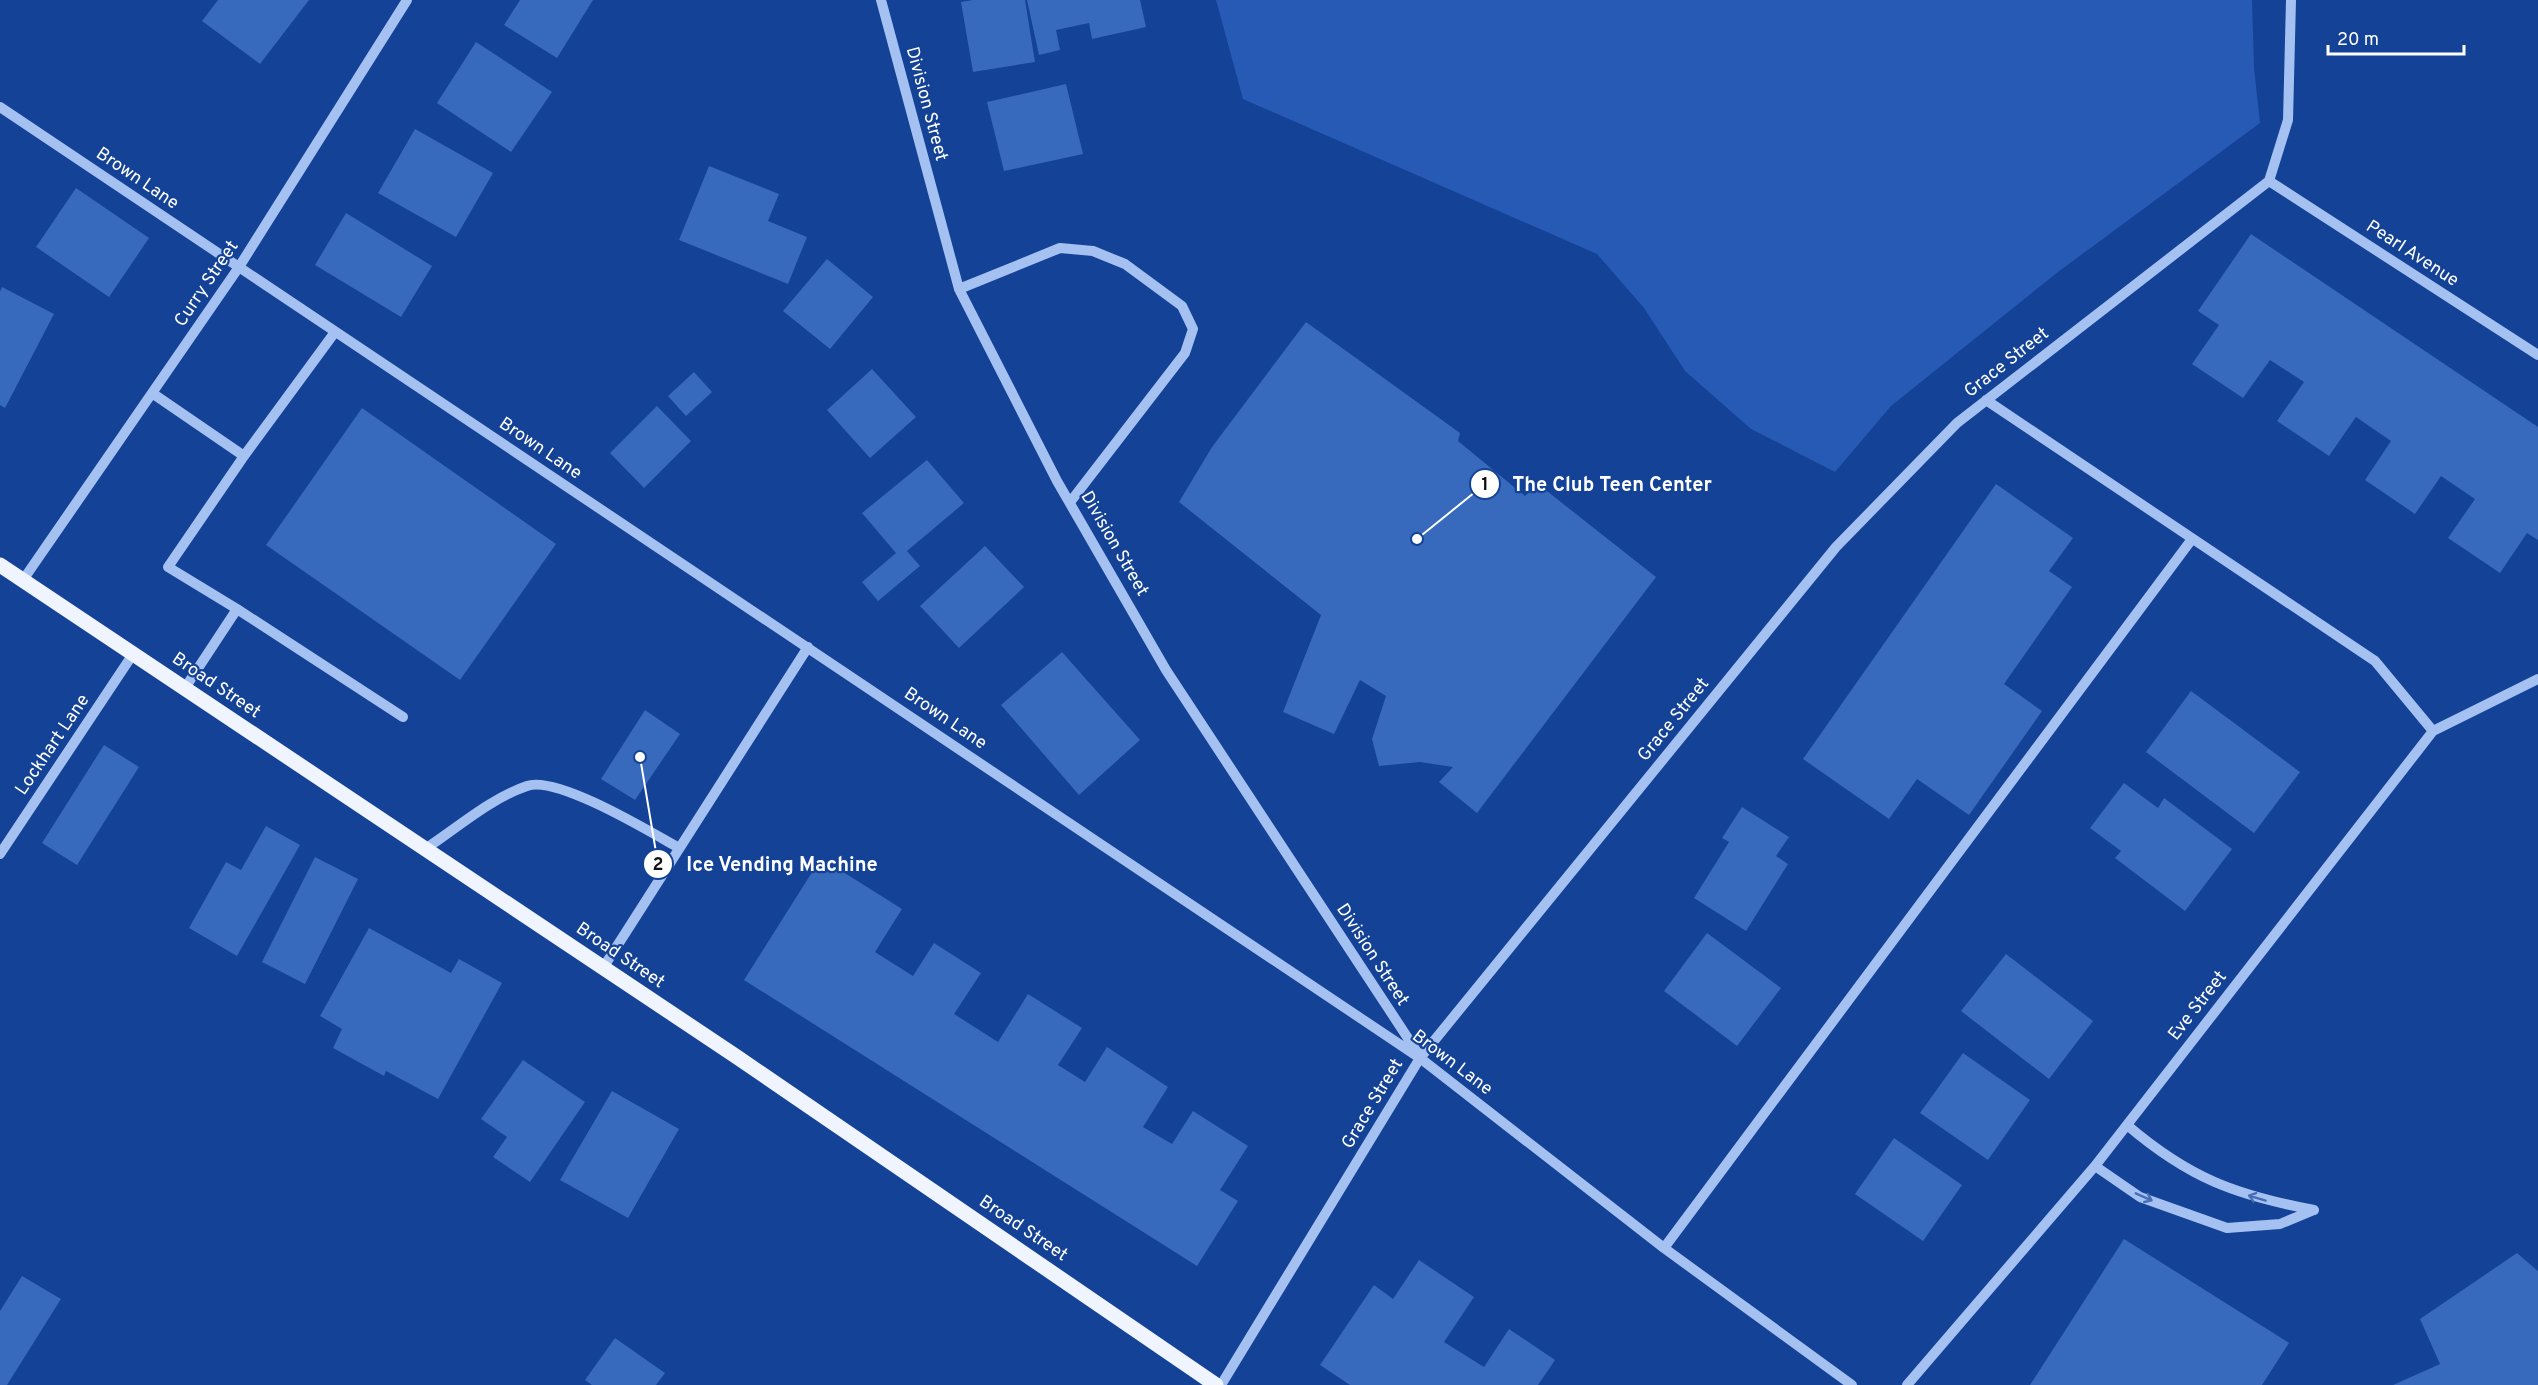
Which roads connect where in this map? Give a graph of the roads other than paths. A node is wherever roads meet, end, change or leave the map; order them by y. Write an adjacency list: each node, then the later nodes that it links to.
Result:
1 (407, 0): 6 (street, Curry Street)
2 (881, 0): 7 (street, Division Street)
3 (2291, 0): 5 (street)
4 (0, 106): 6 (street, Brown Lane)
5 (2269, 181): 9 (street, Pearl Avenue); 11 (street, Grace Street)
6 (239, 267): 8 (street, Brown Lane); 10 (street, Curry Street)
7 (959, 289): 13 (street, Division Street); 13 (street)
8 (335, 332): 12 (street); 18 (street, Brown Lane)
9 (2538, 355)
10 (152, 393): 12 (street); 16 (street, Curry Street)
11 (1986, 400): 14 (street); 28 (street, Grace Street)
12 (244, 456): 17 (street)
13 (1071, 501): 28 (street, Division Street)
14 (2192, 539): 23 (street); 31 (street)
15 (0, 565): 16 (main road, Broad Street)
16 (23, 580): 19 (main road, Broad Street)
17 (237, 609): 21 (street); 22 (street)
18 (808, 647): 24 (street); 28 (street, Brown Lane)
19 (133, 654): 21 (main road, Broad Street); 26 (street, Lockhart Lane)
20 (2538, 679): 23 (street, Eve Street)
21 (185, 688): 25 (main road, Broad Street)
22 (404, 717)
23 (2433, 731): 29 (street, Eve Street)
24 (679, 848): 25 (street); 27 (street)
25 (425, 849): 27 (main road, Broad Street)
26 (0, 854)
27 (603, 968): 32 (main road, Broad Street)
28 (1420, 1058): 31 (street, Brown Lane); 33 (street, Grace Street)
29 (2127, 1125): 30 (street, Eve Street); 30 (street, one-way to 29)
30 (2095, 1166): 35 (street, Eve Street)
31 (1664, 1248): 34 (street, Brown Lane)
32 (1216, 1385)
33 (1221, 1385)
34 (1852, 1385)
35 (1907, 1385)

